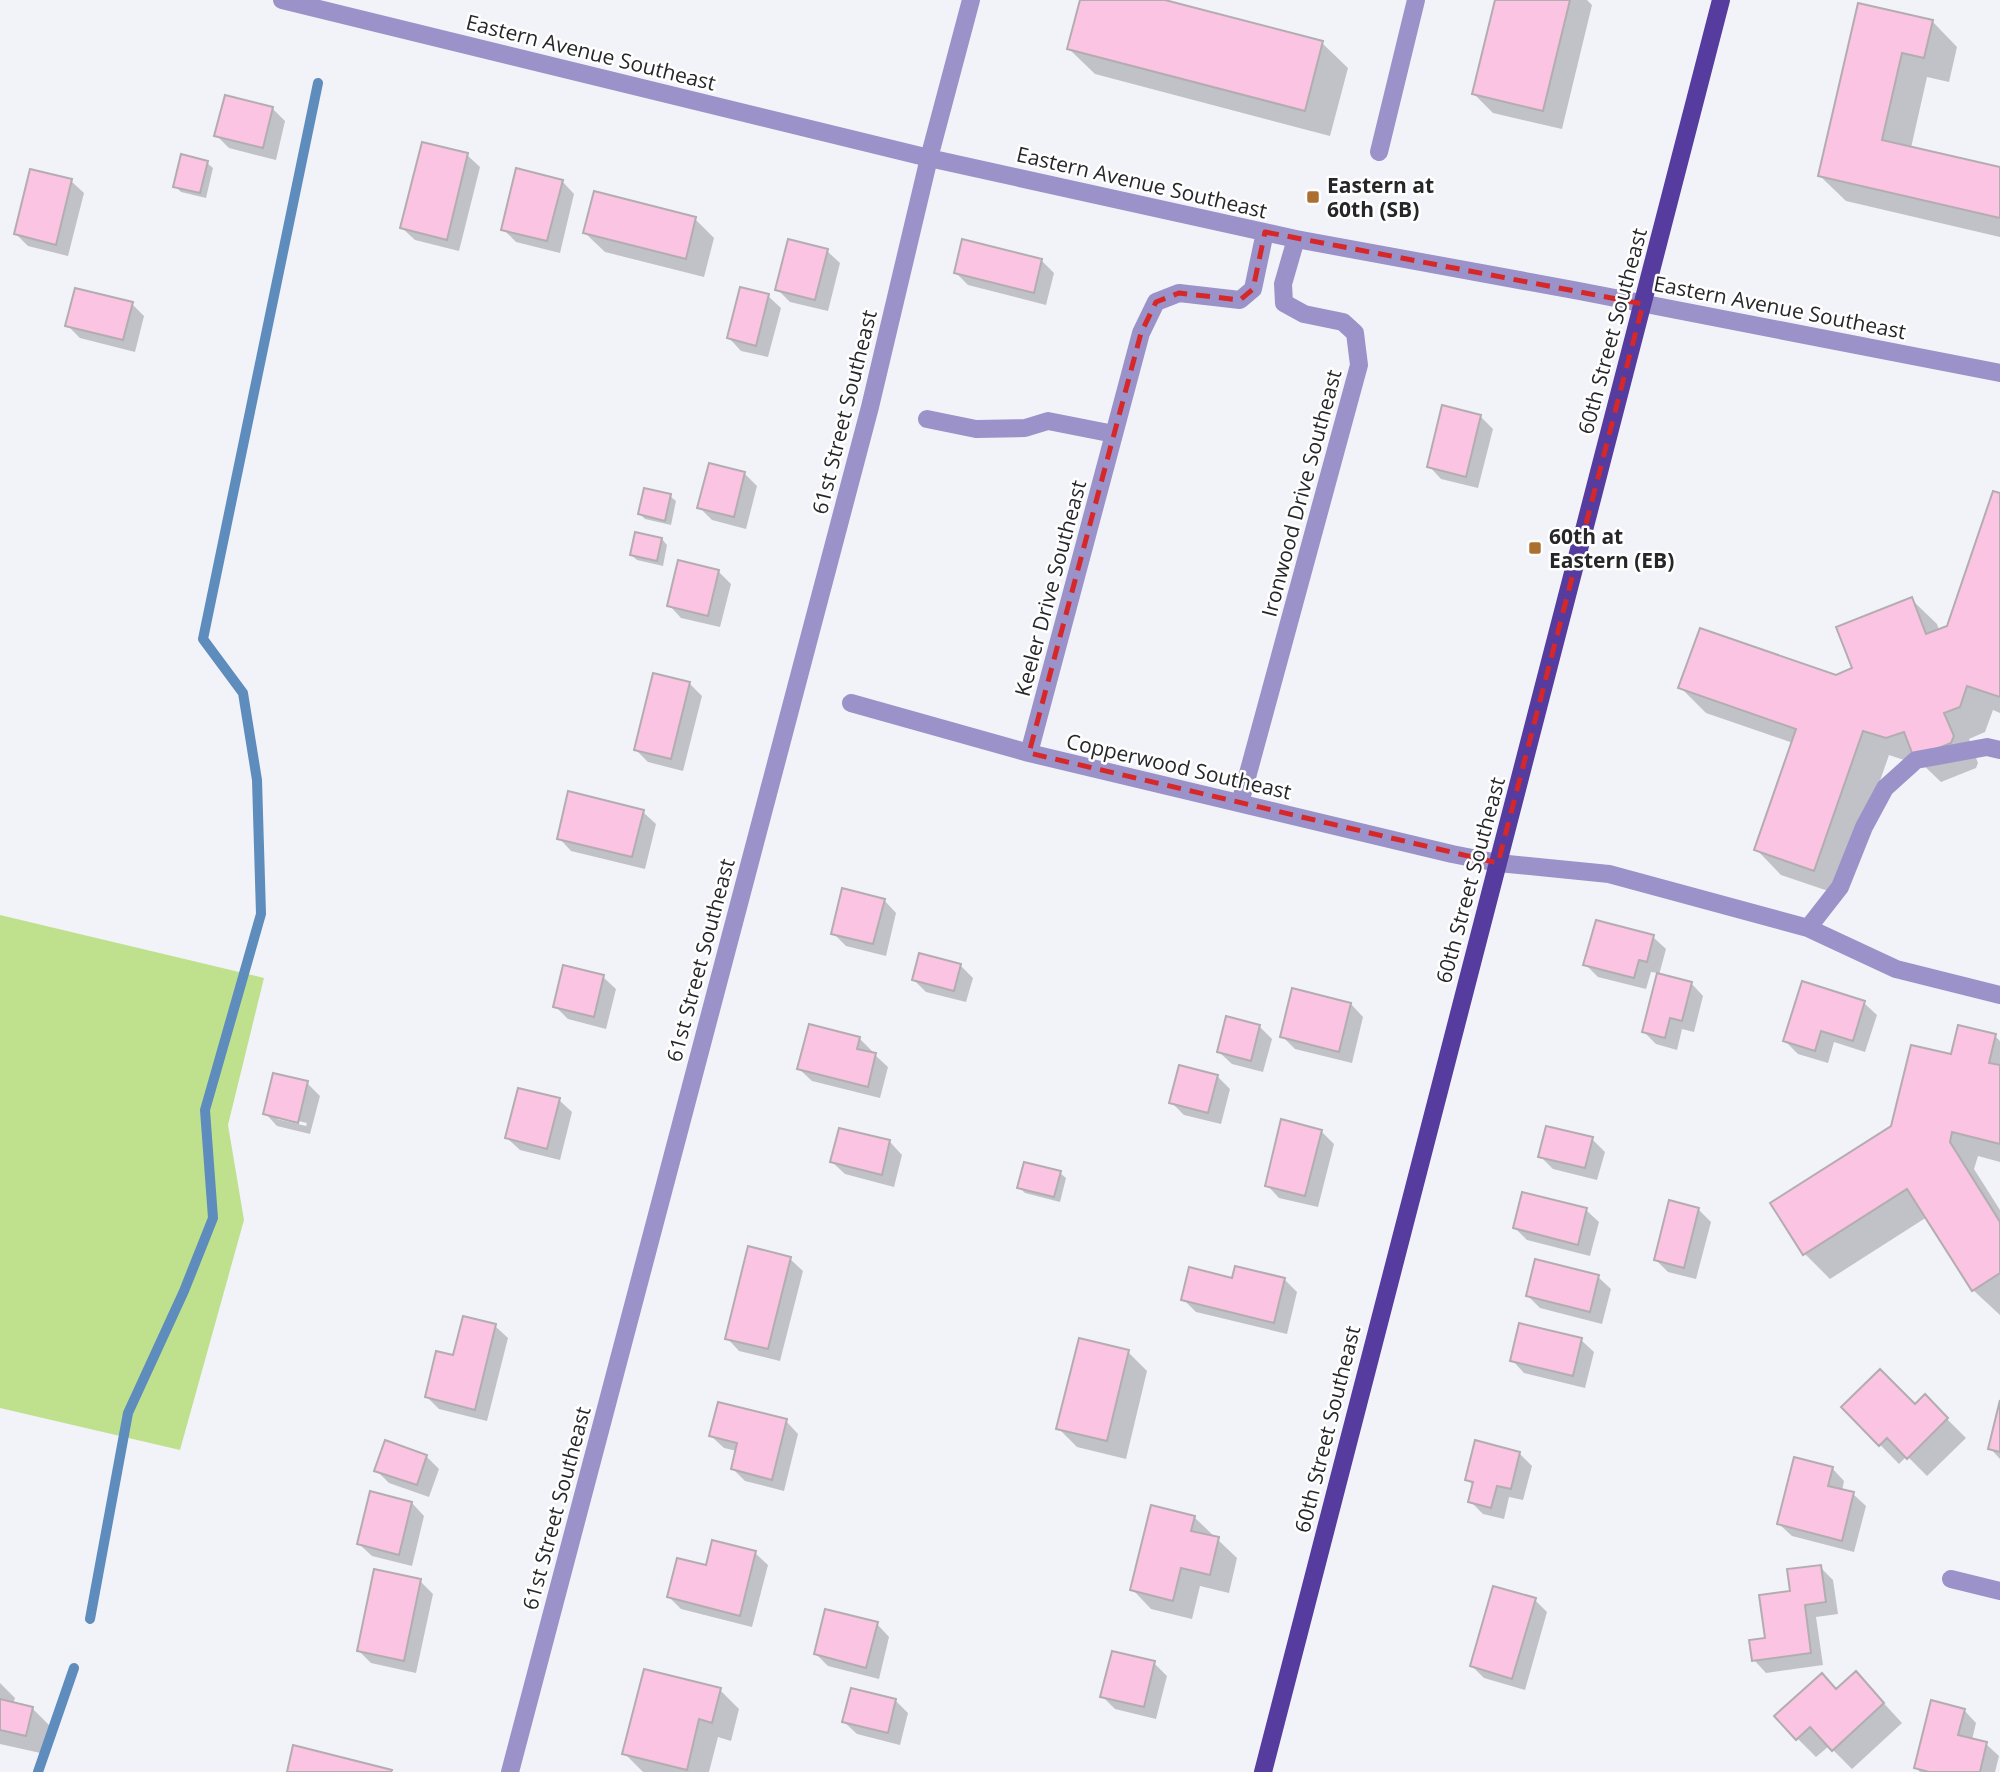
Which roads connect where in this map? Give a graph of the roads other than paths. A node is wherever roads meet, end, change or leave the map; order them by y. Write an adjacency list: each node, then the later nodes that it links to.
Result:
1 (282, 0): 6 (street, Eastern Avenue Southeast)
2 (971, 0): 6 (street, 61st Street Southeast)
3 (1416, 0): 5 (street)
4 (1721, 0): 9 (main road, 60th Street Southeast)
5 (1379, 152)
6 (929, 158): 7 (street, Eastern Avenue Southeast); 22 (street, 61st Street Southeast)
7 (1265, 232): 8 (street, Eastern Avenue Southeast); 12 (street, Keeler Drive Southeast)
8 (1296, 239): 9 (street, Eastern Avenue Southeast); 16 (street, Ironwood Drive Southeast)
9 (1643, 304): 10 (street, Eastern Avenue Southeast); 17 (main road, 60th Street Southeast)
10 (2000, 373)
11 (927, 419): 12 (street)
12 (1114, 434): 15 (street, Keeler Drive Southeast)
13 (851, 703): 15 (street, Copperwood Southeast)
14 (2000, 750): 18 (street)
15 (1029, 753): 16 (street, Copperwood Southeast)
16 (1240, 803): 17 (street, Copperwood Southeast)
17 (1498, 863): 18 (street, Copperwood Southeast); 23 (main road, 60th Street Southeast)
18 (1808, 928): 19 (street, Copperwood Southeast)
19 (2000, 995)
20 (1951, 1579): 21 (street)
21 (2000, 1591)
22 (510, 1772)
23 (1263, 1772)

